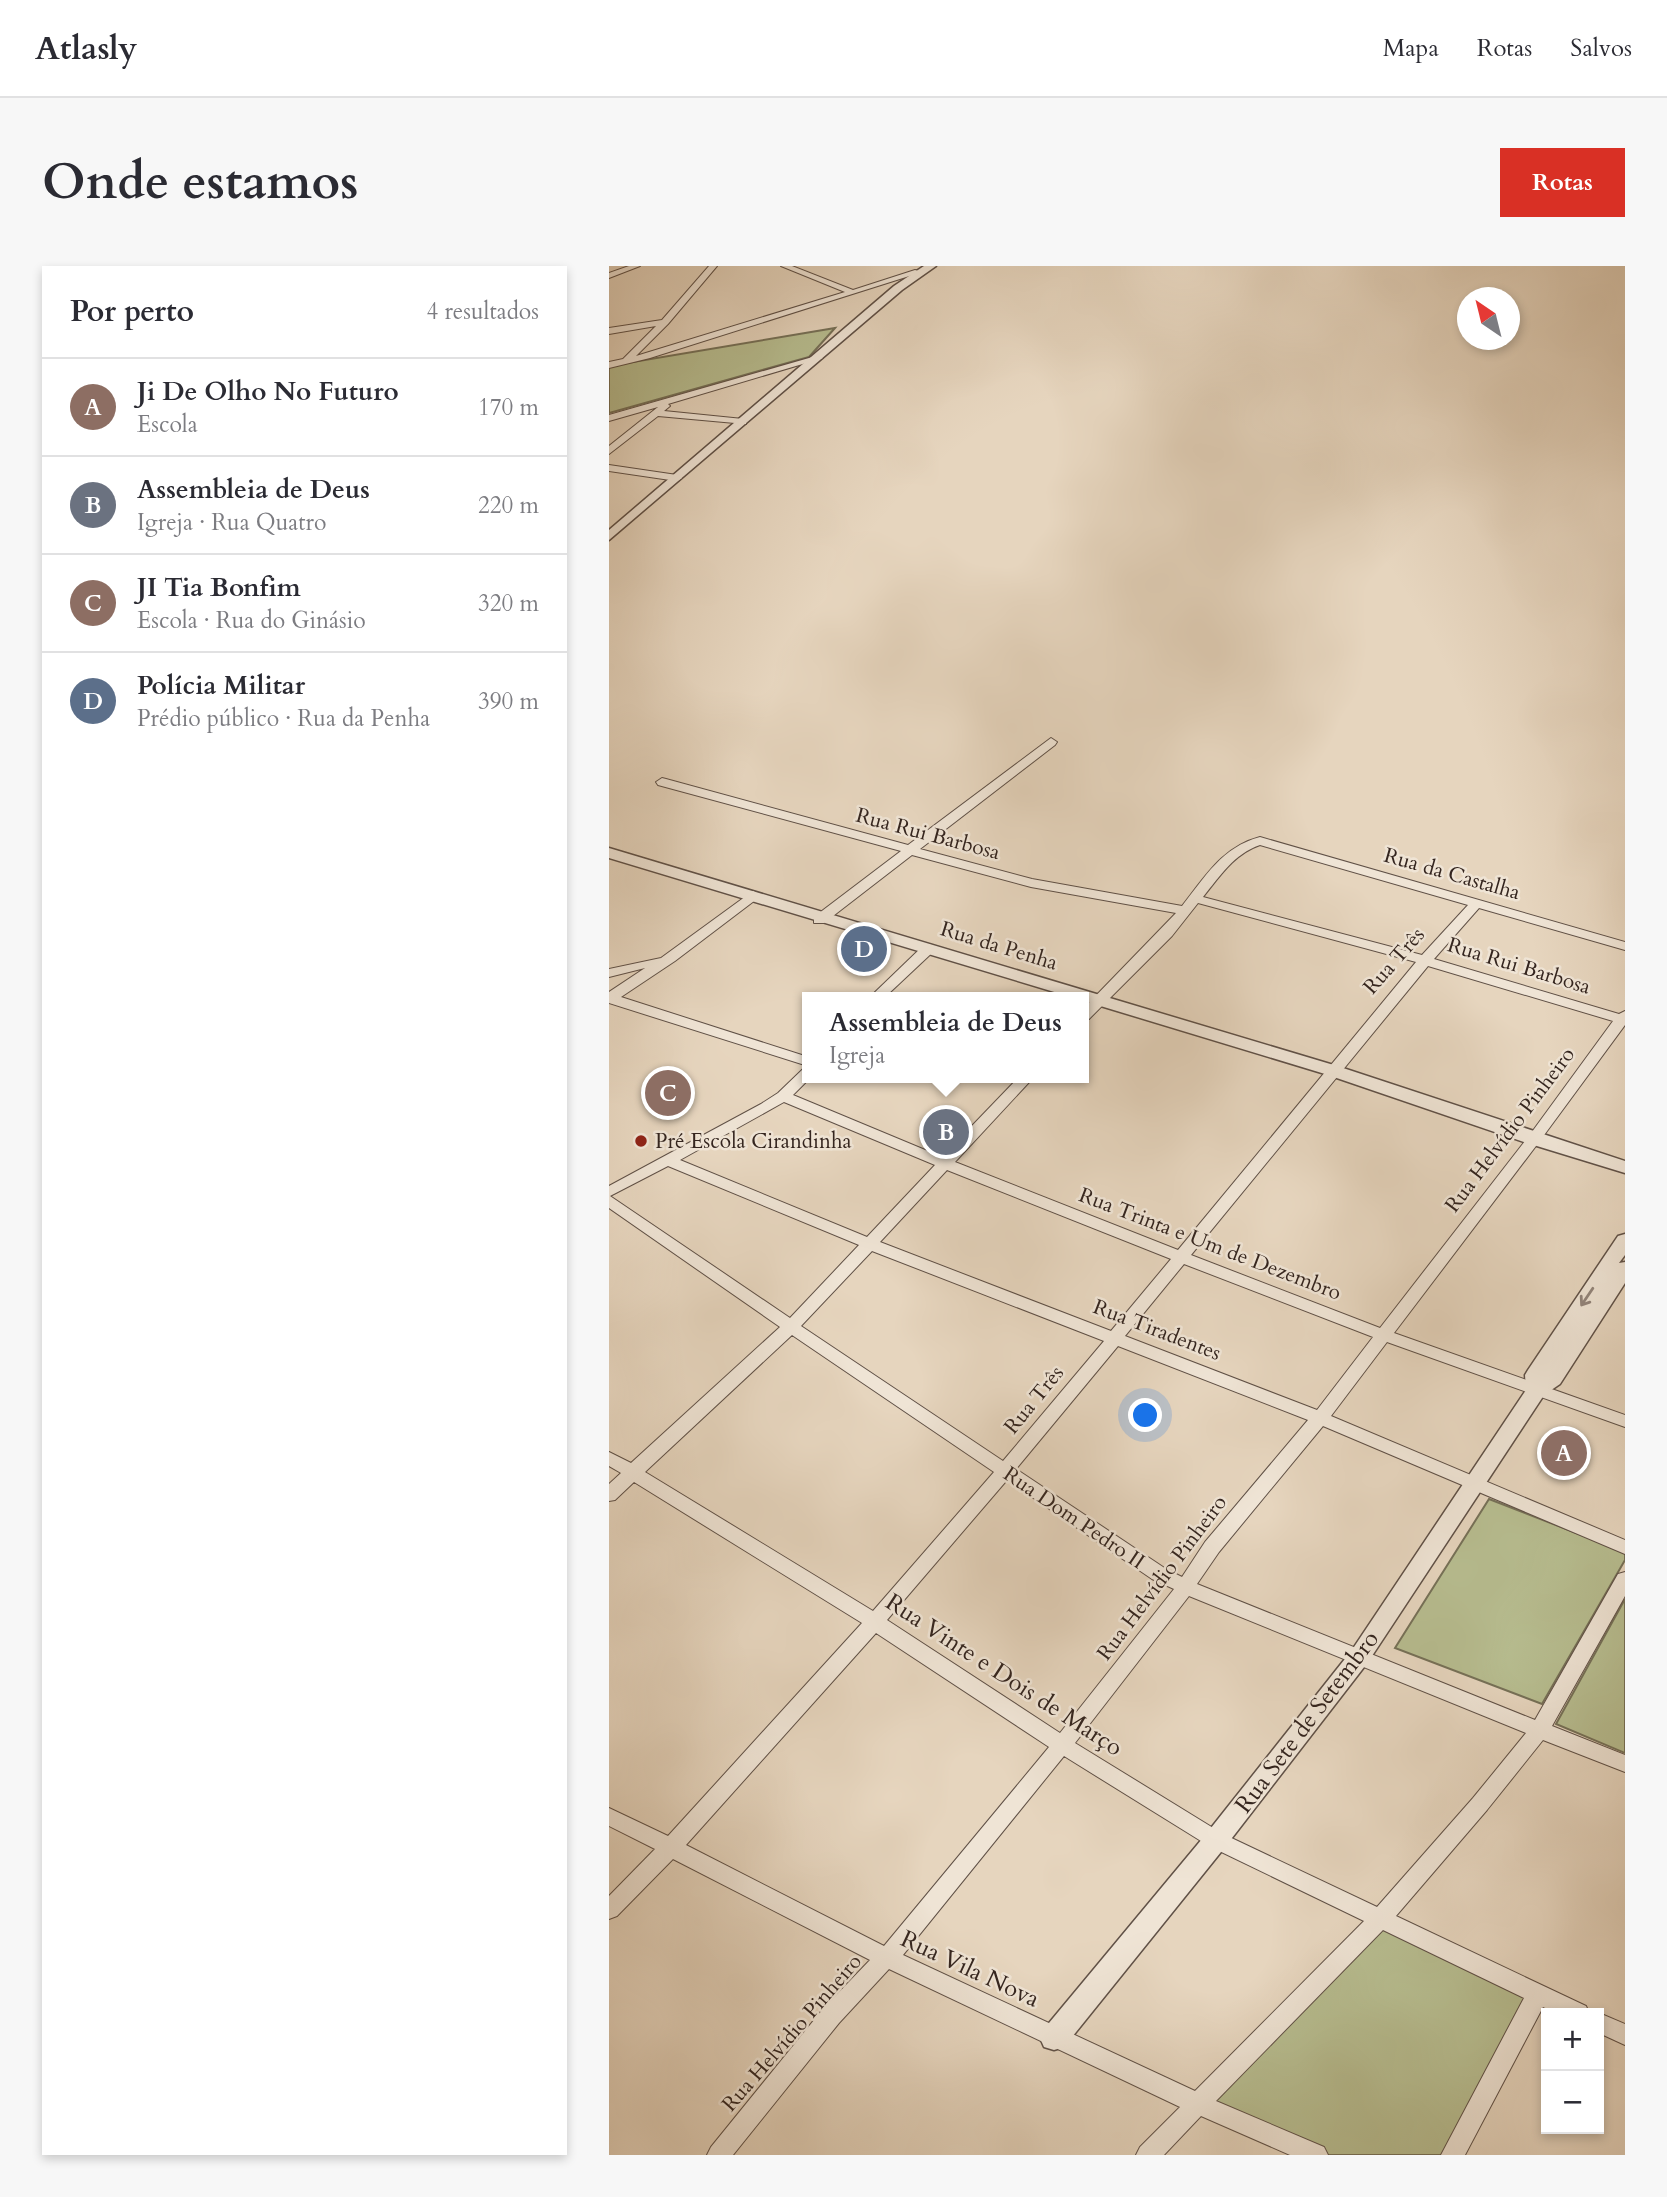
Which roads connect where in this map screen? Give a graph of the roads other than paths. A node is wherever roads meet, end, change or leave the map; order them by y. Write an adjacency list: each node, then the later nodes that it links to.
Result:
1 (636, 266): 6 (street)
2 (713, 266): 8 (street)
3 (785, 266): 7 (street)
4 (931, 266): 5 (street)
5 (918, 272): 7 (street); 10 (street)
6 (609, 276)
7 (852, 292): 11 (street)
8 (665, 322): 9 (street); 11 (street)
9 (609, 331)
10 (819, 358): 13 (street); 17 (street)
11 (625, 362): 12 (street)
12 (609, 365)
13 (673, 399): 14 (street); 15 (street)
14 (641, 408): 15 (street); 16 (street)
15 (659, 411): 17 (street); 18 (street)
16 (609, 418)
17 (743, 422): 20 (street)
18 (609, 451)
19 (609, 468): 20 (street)
20 (677, 478): 21 (street)
21 (609, 536)
22 (1051, 742): 24 (street)
23 (662, 782): 24 (street, Rua Rui Barbosa)
24 (908, 851): 30 (street, Rua Rui Barbosa); 31 (street)
25 (609, 853): 27 (street, Rua da Penha)
26 (609, 862): 27 (street, Rua da Penha)
27 (751, 897): 31 (street, Rua da Penha); 34 (street)
28 (1197, 899): 29 (street, Rua da Castalha); 30 (street); 35 (street, Rua Rui Barbosa)
29 (1476, 903): 32 (street, Rua da Castalha); 35 (street, Rua Três)
30 (1186, 911): 41 (street)
31 (821, 919): 33 (street, Rua da Penha)
32 (1625, 946)
33 (925, 952): 37 (street); 38 (street, Rua da Penha); 39 (street, Rua da Penha)
34 (670, 958): 36 (street); 40 (street)
35 (1425, 960): 42 (street, Rua Rui Barbosa); 44 (street, Rua Três)
36 (609, 973)
37 (882, 992)
38 (1041, 992)
39 (1043, 992)
40 (610, 998): 43 (street)
41 (1090, 1008): 44 (street, Rua da Penha)
42 (1624, 1018): 48 (street, Rua Helvídio Pinheiro)
43 (802, 1060)
44 (1328, 1074): 48 (street, Rua da Penha); 56 (street, Rua Três)
45 (802, 1078): 47 (street)
46 (1022, 1083): 50 (street)
47 (783, 1096): 49 (street); 50 (street, Rua Trinta e Um de Dezembro)
48 (1534, 1139): 51 (street, Rua da Penha); 59 (street, Rua Helvídio Pinheiro)
49 (669, 1161): 52 (street); 55 (street, Rua Tiradentes)
50 (945, 1164): 55 (street); 56 (street, Rua Trinta e Um de Dezembro)
51 (1625, 1167)
52 (609, 1192)
53 (609, 1201): 58 (street, Rua Dom Pedro II)
54 (1625, 1240): 61 (street, Rua Sete de Setembro, one-way to 61)
55 (870, 1244): 58 (street); 60 (street, Rua Tiradentes)
56 (1181, 1258): 59 (street, Rua Trinta e Um de Dezembro); 60 (street, Rua Três)
57 (1625, 1268): 61 (street, Rua Sete de Setembro)
58 (790, 1327): 65 (street, Rua Dom Pedro II); 66 (street)
59 (1383, 1336): 61 (street, Rua Trinta e Um de Dezembro); 62 (street, Rua Helvídio Pinheiro)
60 (1114, 1338): 62 (street, Rua Tiradentes); 65 (street, Rua Três)
61 (1537, 1390): 63 (street, Rua Trinta e Um de Dezembro); 67 (street, Rua Sete de Setembro)
62 (1320, 1418): 67 (street, Rua Tiradentes); 71 (street, Rua Helvídio Pinheiro)
63 (1625, 1420)
64 (609, 1458): 66 (street, Rua Vinte e Dois de Março)
65 (1005, 1471): 71 (street, Rua Dom Pedro II); 72 (street, Rua Três)
66 (633, 1472): 68 (street); 72 (street, Rua Vinte e Dois de Março)
67 (1475, 1484): 69 (street, Rua Tiradentes); 73 (street, Rua Sete de Setembro)
68 (609, 1495)
69 (1625, 1547)
70 (1625, 1579): 74 (street)
71 (1185, 1588): 73 (street, Rua Dom Pedro II); 75 (street, Rua Helvídio Pinheiro)
72 (875, 1622): 75 (street, Rua Vinte e Dois de Março); 79 (street, Rua Três)
73 (1360, 1656): 74 (street, Rua Dom Pedro II); 78 (street, Rua Sete de Setembro)
74 (1540, 1729): 76 (street, Rua Dom Pedro II); 81 (street)
75 (1062, 1745): 78 (street, Rua Vinte e Dois de Março); 82 (street, Rua Helvídio Pinheiro)
76 (1625, 1763)
77 (609, 1816): 79 (street, Rua Vila Nova)
78 (1216, 1840): 81 (street, Rua Vinte e Dois de Março); 87 (street, Rua Sete de Setembro)
79 (672, 1848): 80 (street, Rua Três); 82 (street, Rua Vila Nova)
80 (609, 1910)
81 (1379, 1920): 83 (street, Rua Vinte e Dois de Março); 88 (street)
82 (887, 1958): 87 (street, Rua Vila Nova); 89 (street, Rua Helvídio Pinheiro)
83 (1538, 1994): 84 (street, Rua Vinte e Dois de Março); 92 (street)
84 (1567, 2008)
85 (1604, 2025): 86 (street)
86 (1625, 2035)
87 (1054, 2038): 88 (street, Rua Vila Nova)
88 (1198, 2104): 90 (street); 91 (street, Rua Vila Nova)
89 (719, 2155)
90 (1148, 2155)
91 (1316, 2155)
92 (1453, 2155)

